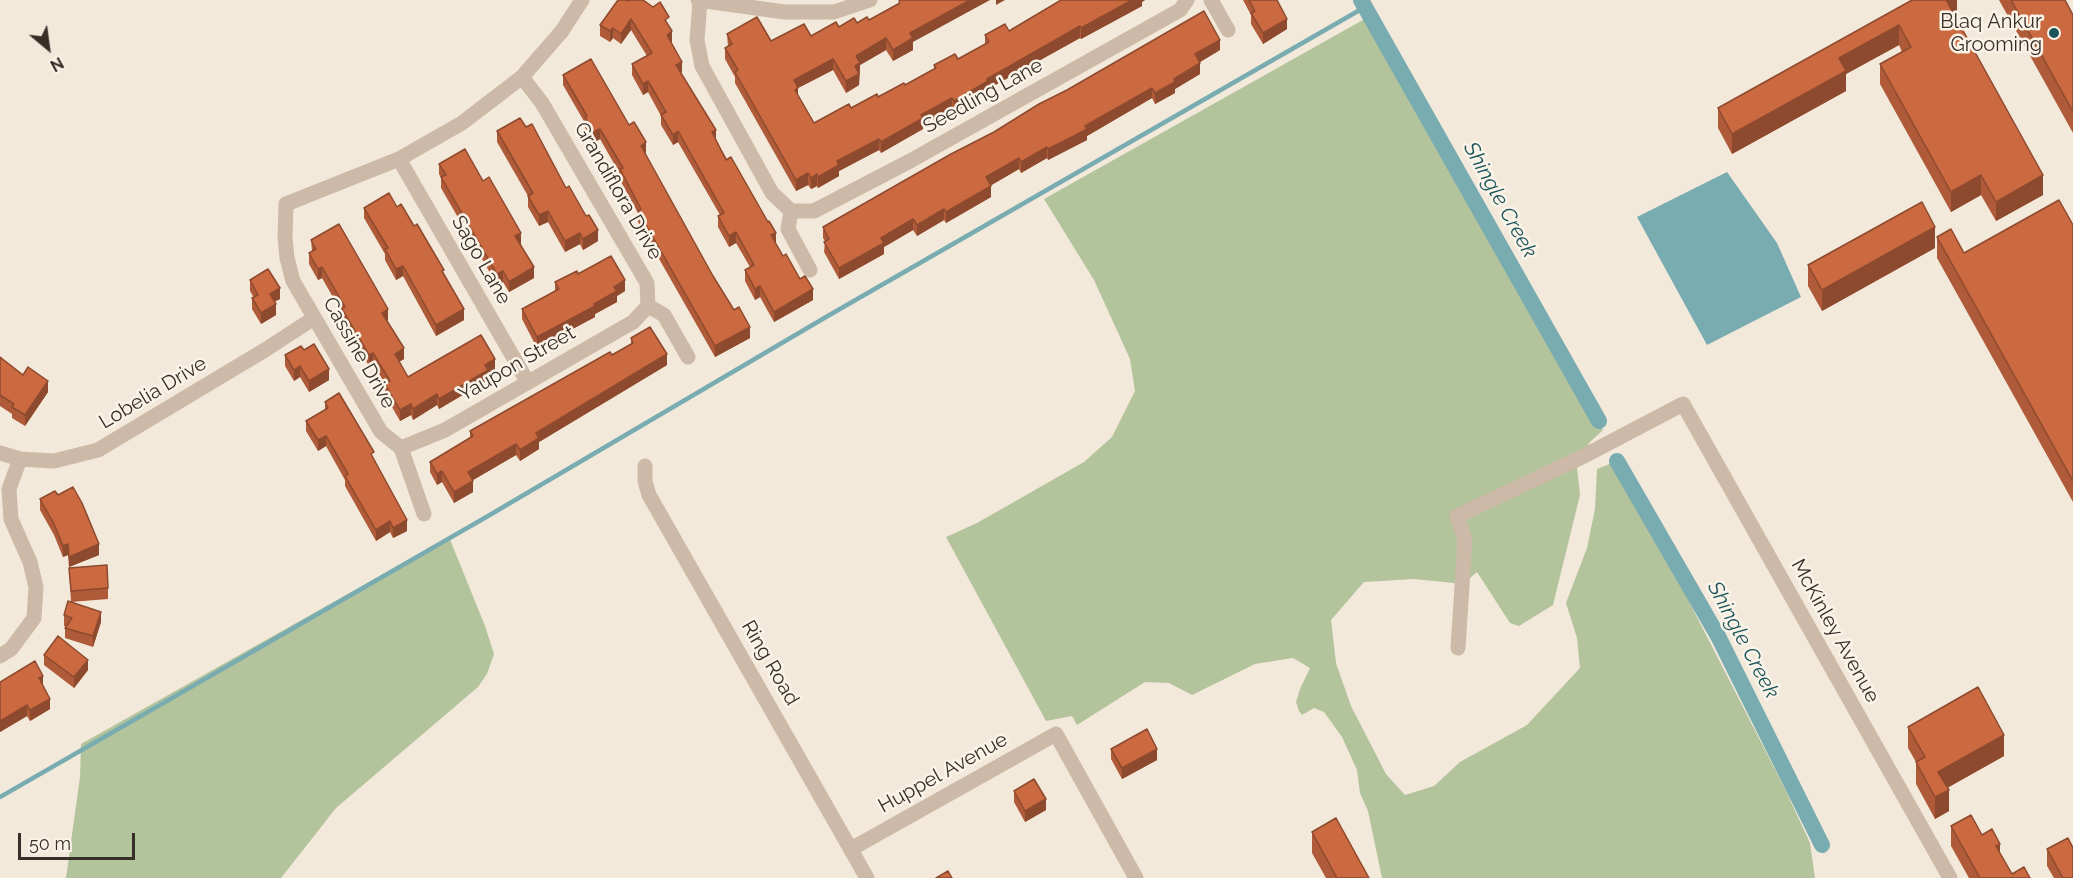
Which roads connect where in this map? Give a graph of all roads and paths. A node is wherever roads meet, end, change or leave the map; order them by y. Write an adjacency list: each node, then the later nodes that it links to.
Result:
1 (582, 0): 7 (street)
2 (699, 0): 3 (street); 9 (street)
3 (870, 0)
4 (1186, 0): 9 (street, Seedling Lane)
5 (1211, 0): 6 (street)
6 (1228, 30)
7 (522, 76): 8 (street); 11 (street, Grandiflora Drive)
8 (399, 159): 12 (street, Cassine Drive); 14 (street, Sago Lane)
9 (791, 211): 10 (street)
10 (810, 270)
11 (648, 306): 13 (street); 14 (street, Yaupon Street)
12 (314, 318): 15 (street, Cassine Drive); 17 (street, Lobelia Drive)
13 (688, 357)
14 (528, 381): 15 (street, Yaupon Street)
15 (401, 448): 19 (street, Cassine Drive)
16 (0, 453): 17 (street, Lobelia Drive)
17 (20, 459): 21 (street)
18 (645, 466): 22 (street, Ring Road)
19 (424, 514)
20 (1458, 648): 25 (street, McKinley Avenue)
21 (0, 656)
22 (851, 849): 23 (street, Ring Road); 24 (street, Huppel Avenue)
23 (867, 878)
24 (1136, 878)
25 (1950, 878)

